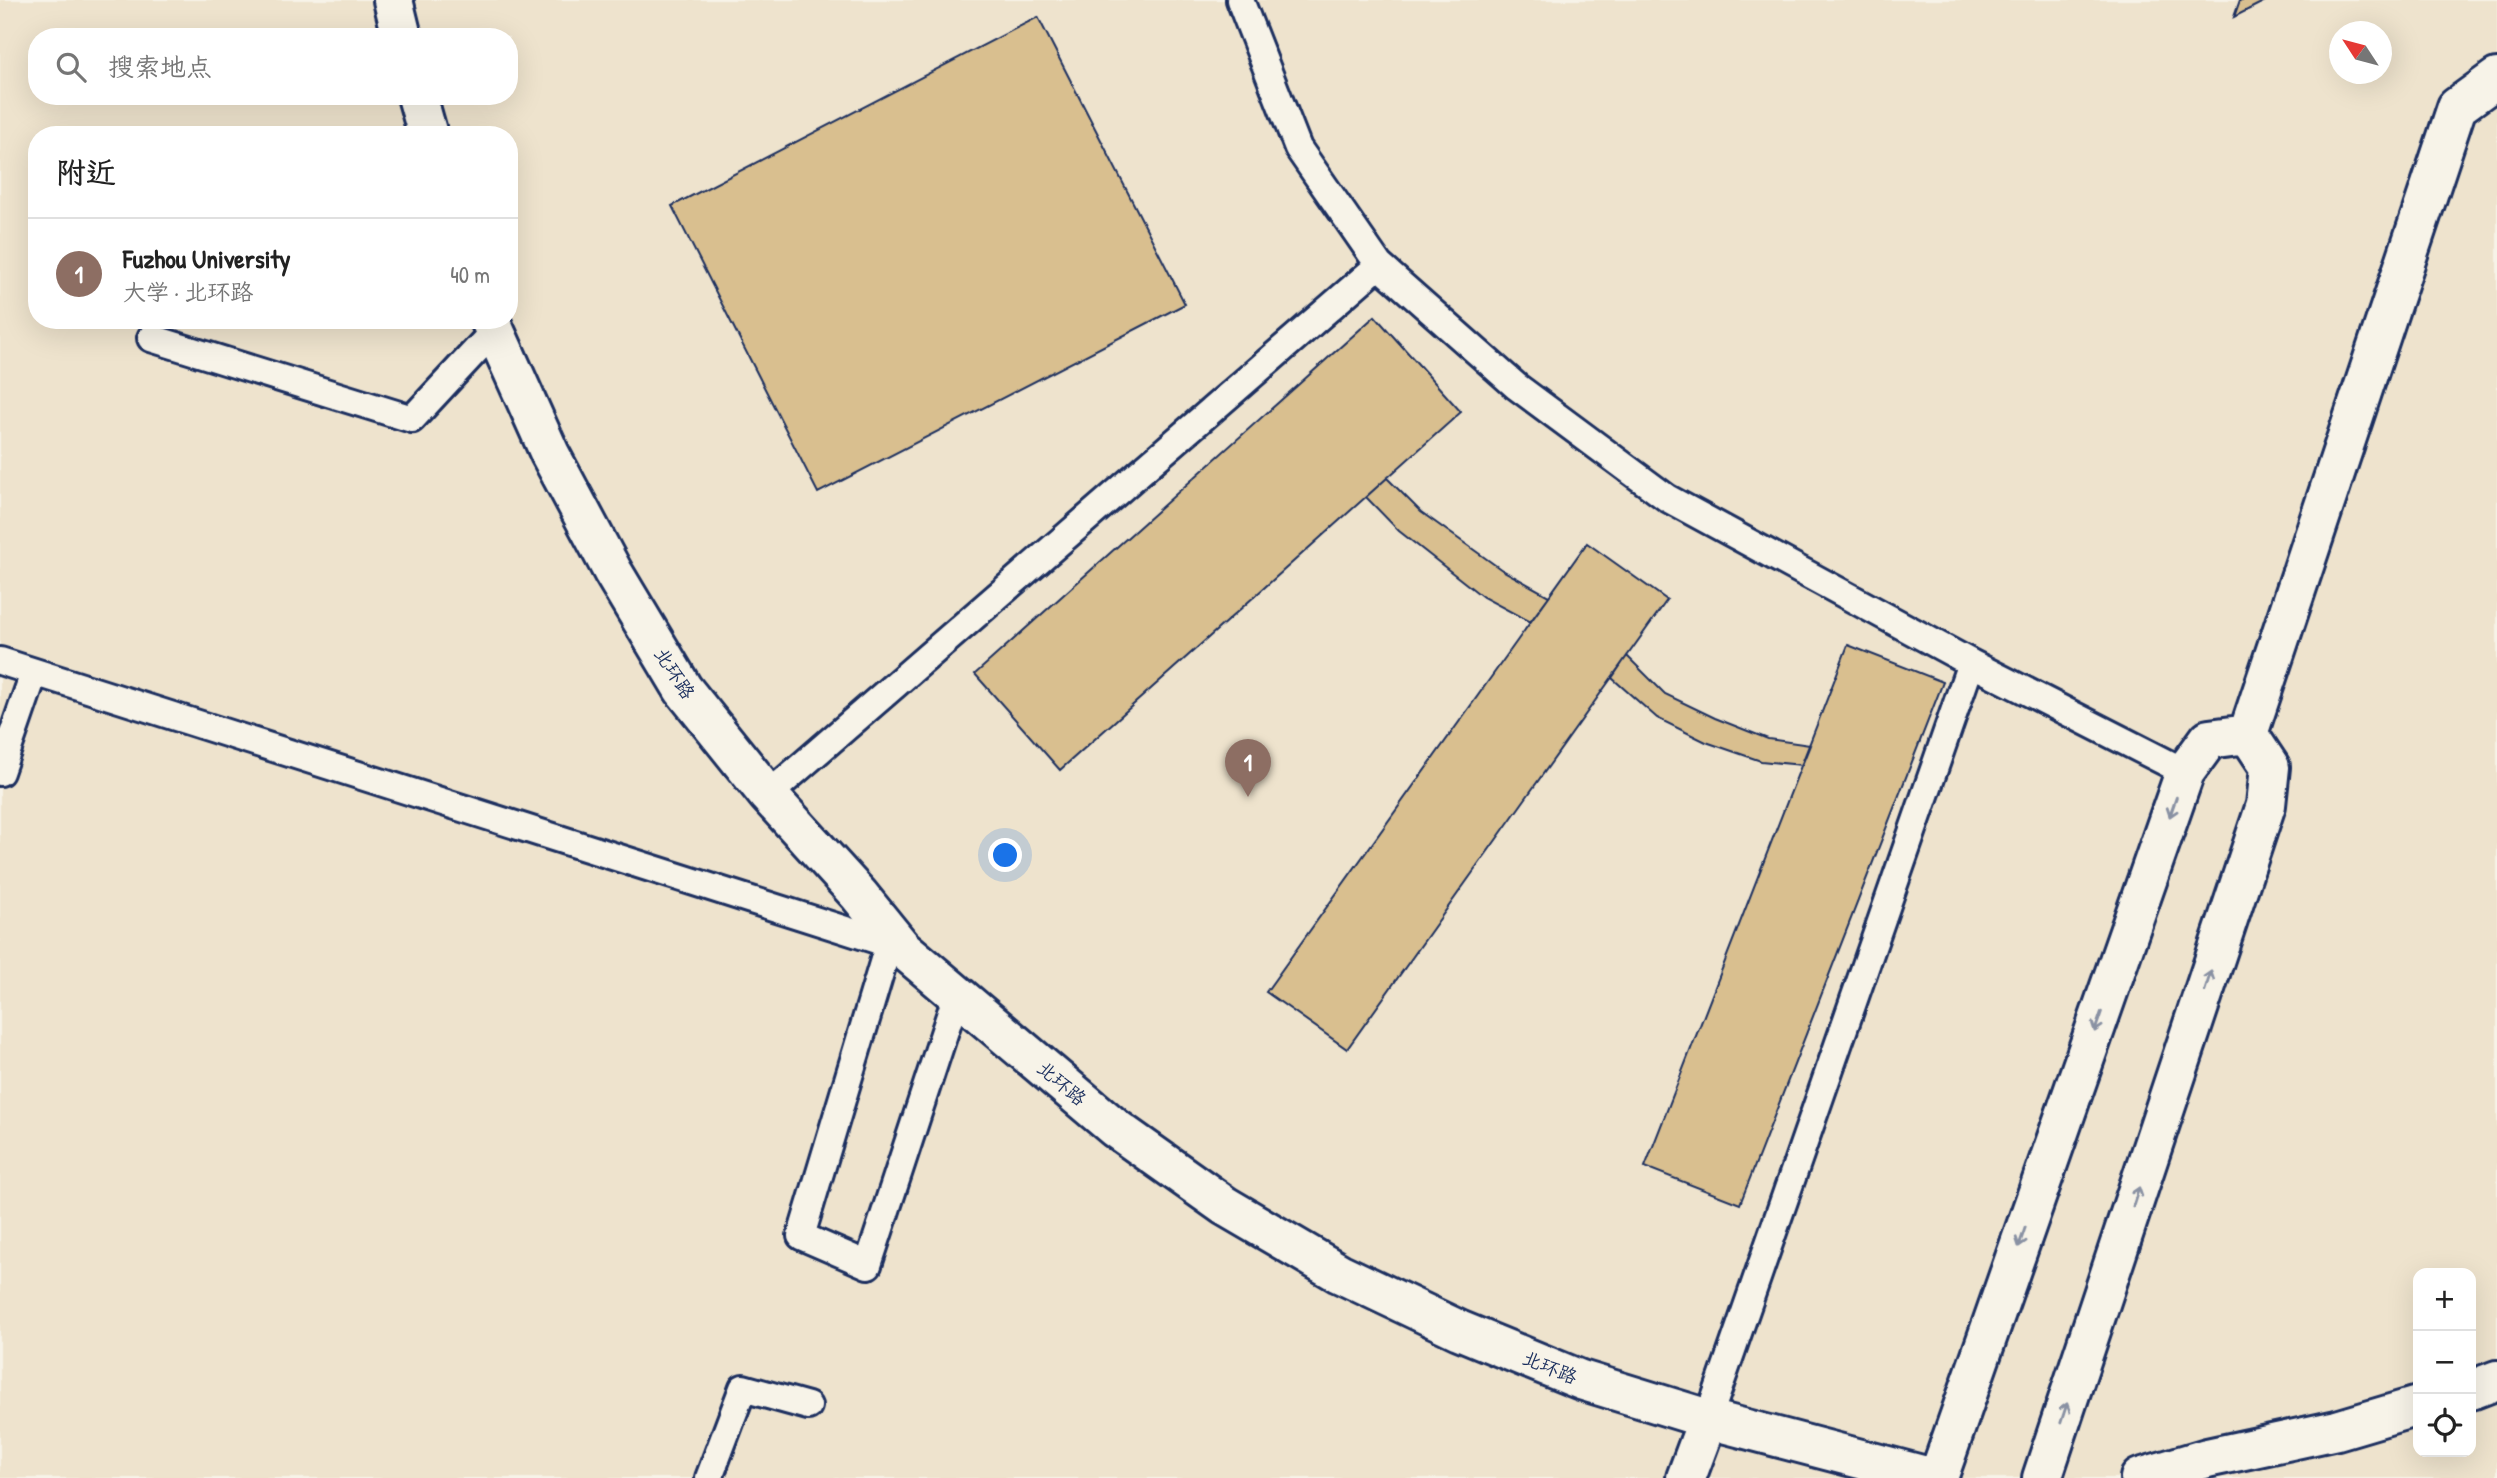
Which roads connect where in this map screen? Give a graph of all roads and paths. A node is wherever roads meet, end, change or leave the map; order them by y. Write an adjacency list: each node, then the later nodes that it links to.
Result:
1 (393, 0): 3 (street)
2 (1240, 0): 7 (lane)
3 (400, 28)
4 (2497, 78): 14 (street)
5 (420, 105): 6 (street)
6 (425, 126)
7 (1379, 265): 12 (lane); 17 (lane)
8 (489, 329): 10 (lane)
9 (493, 329): 17 (street, 北环路)
10 (150, 338)
11 (0, 661): 13 (lane)
12 (1971, 663): 16 (lane); 24 (lane)
13 (34, 673): 15 (lane); 18 (lane)
14 (2248, 734): 16 (street); 29 (street, one-way to 14)
15 (0, 772)
16 (2185, 772): 28 (street, one-way to 28)
17 (768, 795): 18 (street, 北环路)
18 (896, 946): 19 (street, 北环路); 19 (lane)
19 (957, 994): 24 (street, 北环路)
20 (2497, 1380): 21 (street)
21 (2476, 1388)
22 (808, 1406): 25 (lane)
23 (2413, 1407): 30 (street)
24 (1708, 1419): 26 (street); 27 (street, 北环路)
25 (709, 1478)
26 (1686, 1478)
27 (1933, 1478)
28 (1938, 1478)
29 (2042, 1478)
30 (2140, 1478)

